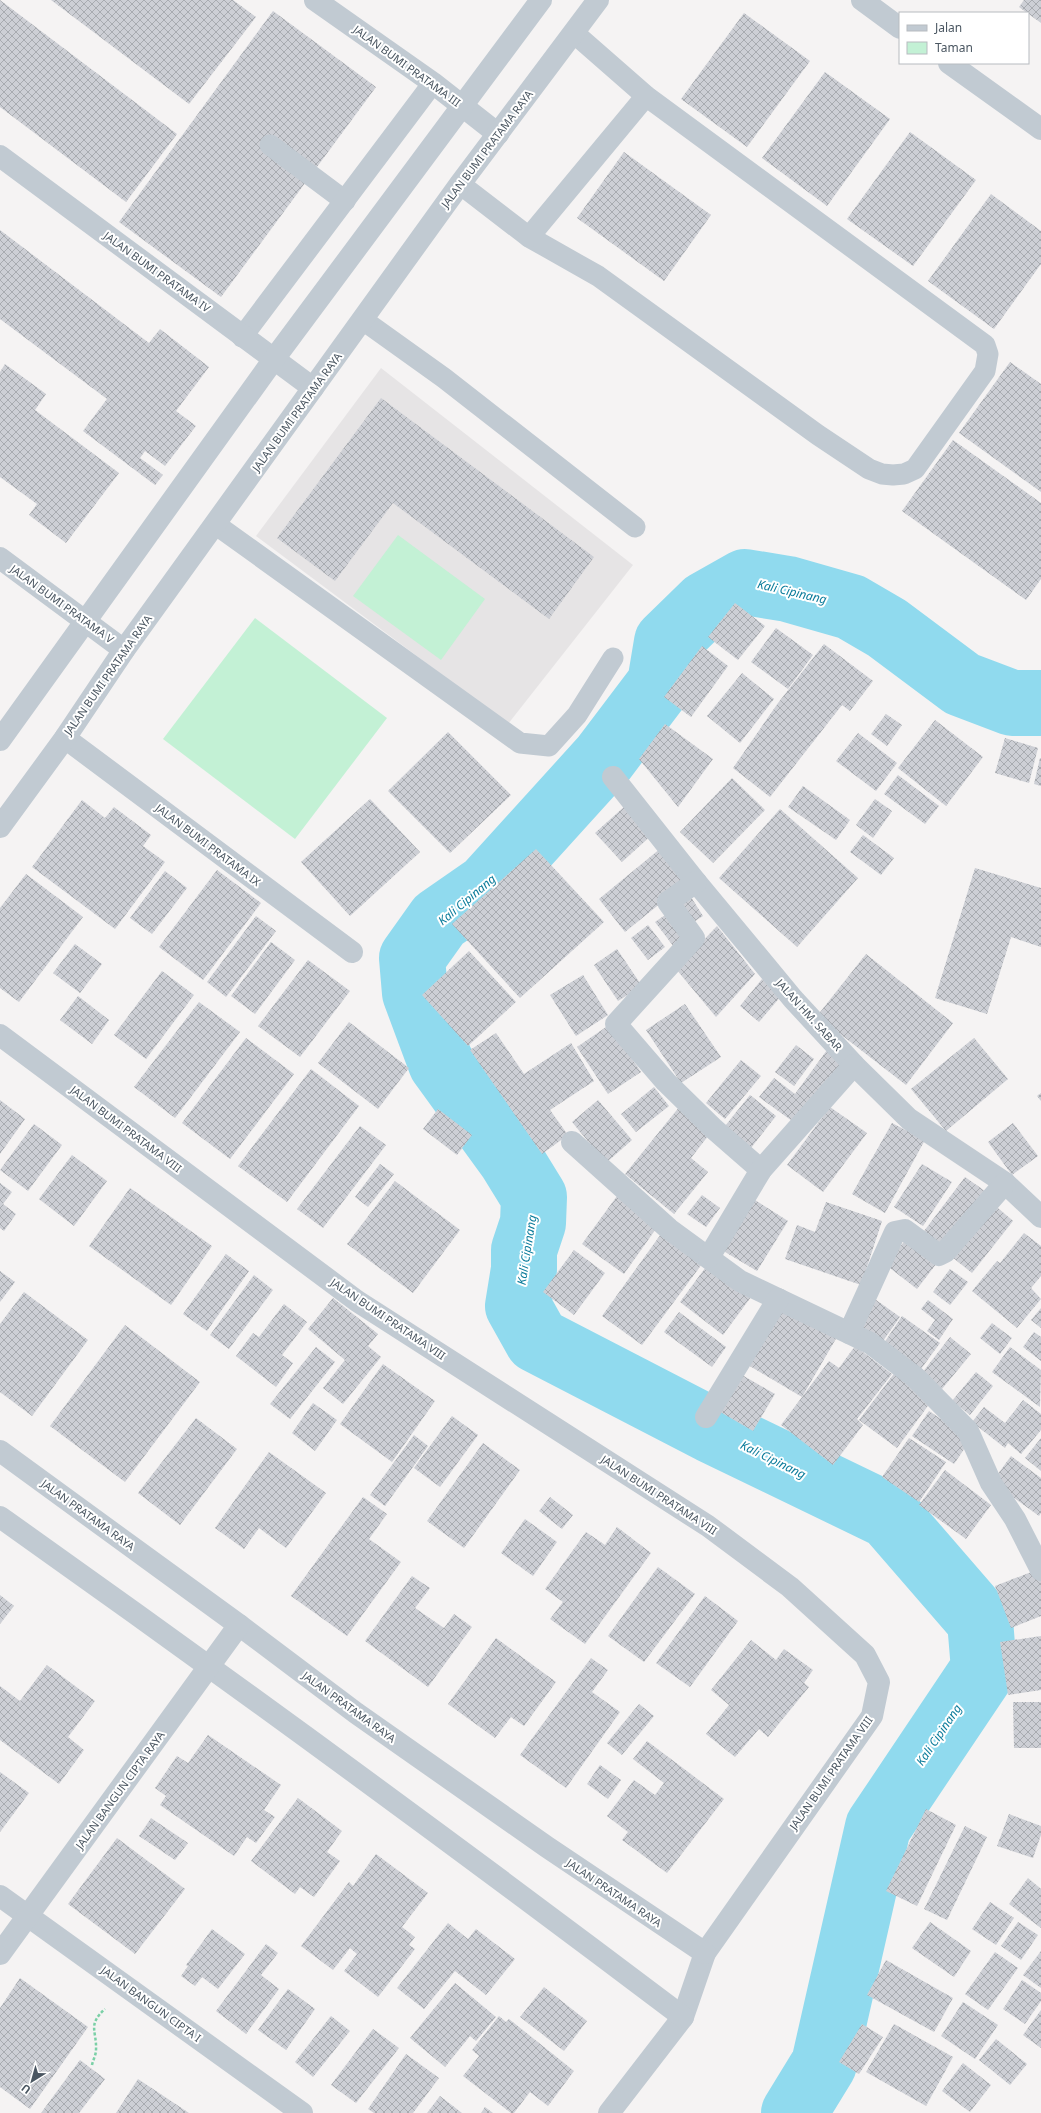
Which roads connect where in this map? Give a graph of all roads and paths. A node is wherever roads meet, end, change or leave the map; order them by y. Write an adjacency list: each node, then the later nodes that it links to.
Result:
1 (315, 0): 8 (street, JALAN BUMI PRATAMA III)
2 (541, 0): 10 (street)
3 (598, 0): 6 (street, JALAN BUMI PRATAMA RAYA)
4 (862, 0): 5 (street)
5 (899, 27)
6 (574, 34): 9 (lane); 12 (street, JALAN BUMI PRATAMA RAYA)
7 (950, 64): 11 (street)
8 (433, 83): 10 (street, JALAN BUMI PRATAMA III); 16 (lane)
9 (646, 96): 17 (lane); 17 (lane)
10 (462, 105): 12 (street, JALAN BUMI PRATAMA III); 20 (street)
11 (1041, 129)
12 (498, 134): 15 (street, JALAN BUMI PRATAMA RAYA)
13 (270, 145): 16 (lane)
14 (0, 156): 19 (street, JALAN BUMI PRATAMA IV)
15 (460, 184): 17 (lane); 18 (street, JALAN BUMI PRATAMA RAYA)
16 (345, 201): 19 (lane)
17 (529, 237)
18 (363, 320): 21 (street, JALAN BUMI PRATAMA RAYA); 23 (lane)
19 (242, 336): 20 (street, JALAN BUMI PRATAMA IV)
20 (274, 359): 21 (street, JALAN BUMI PRATAMA IV); 25 (street)
21 (313, 388): 22 (street, JALAN BUMI PRATAMA RAYA)
22 (215, 524): 26 (street, JALAN BUMI PRATAMA RAYA); 27 (lane)
23 (635, 527)
24 (0, 558): 25 (street, JALAN BUMI PRATAMA V)
25 (84, 621): 26 (street, JALAN BUMI PRATAMA V); 29 (street)
26 (124, 650): 28 (street, JALAN BUMI PRATAMA RAYA)
27 (613, 658)
28 (65, 738): 31 (street, JALAN BUMI PRATAMA RAYA); 33 (street, JALAN BUMI PRATAMA IX)
29 (0, 740)
30 (613, 777): 32 (street, JALAN HM. SABAR)
31 (0, 827)
32 (696, 882): 35 (street, JALAN HM. SABAR); 37 (street)
33 (352, 952)
34 (0, 1035): 52 (street, JALAN BUMI PRATAMA VIII)
35 (854, 1065): 37 (street); 38 (street, JALAN HM. SABAR)
36 (572, 1142): 40 (street)
37 (760, 1170): 40 (street)
38 (1005, 1183): 39 (street, JALAN HM. SABAR); 42 (street)
39 (1041, 1217)
40 (709, 1257): 41 (street)
41 (778, 1299): 42 (street); 43 (street)
42 (849, 1333): 46 (street)
43 (706, 1417)
44 (0, 1451): 47 (street, JALAN PRATAMA RAYA)
45 (0, 1517): 48 (street)
46 (1041, 1570)
47 (240, 1626): 48 (street, JALAN BANGUN CIPTA RAYA); 52 (street, JALAN PRATAMA RAYA)
48 (210, 1666): 50 (street, JALAN BANGUN CIPTA RAYA); 54 (street)
49 (0, 1896): 50 (street, JALAN BANGUN CIPTA I)
50 (28, 1916): 51 (street, JALAN BANGUN CIPTA RAYA); 53 (street, JALAN BANGUN CIPTA I)
51 (0, 1954)
52 (705, 1954): 54 (street, JALAN BUMI PRATAMA VIII)
53 (129, 1988): 55 (path); 56 (street, JALAN BANGUN CIPTA I)
54 (683, 2017): 57 (street, JALAN BUMI PRATAMA VIII)
55 (92, 2065)
56 (302, 2113)
57 (609, 2113)

